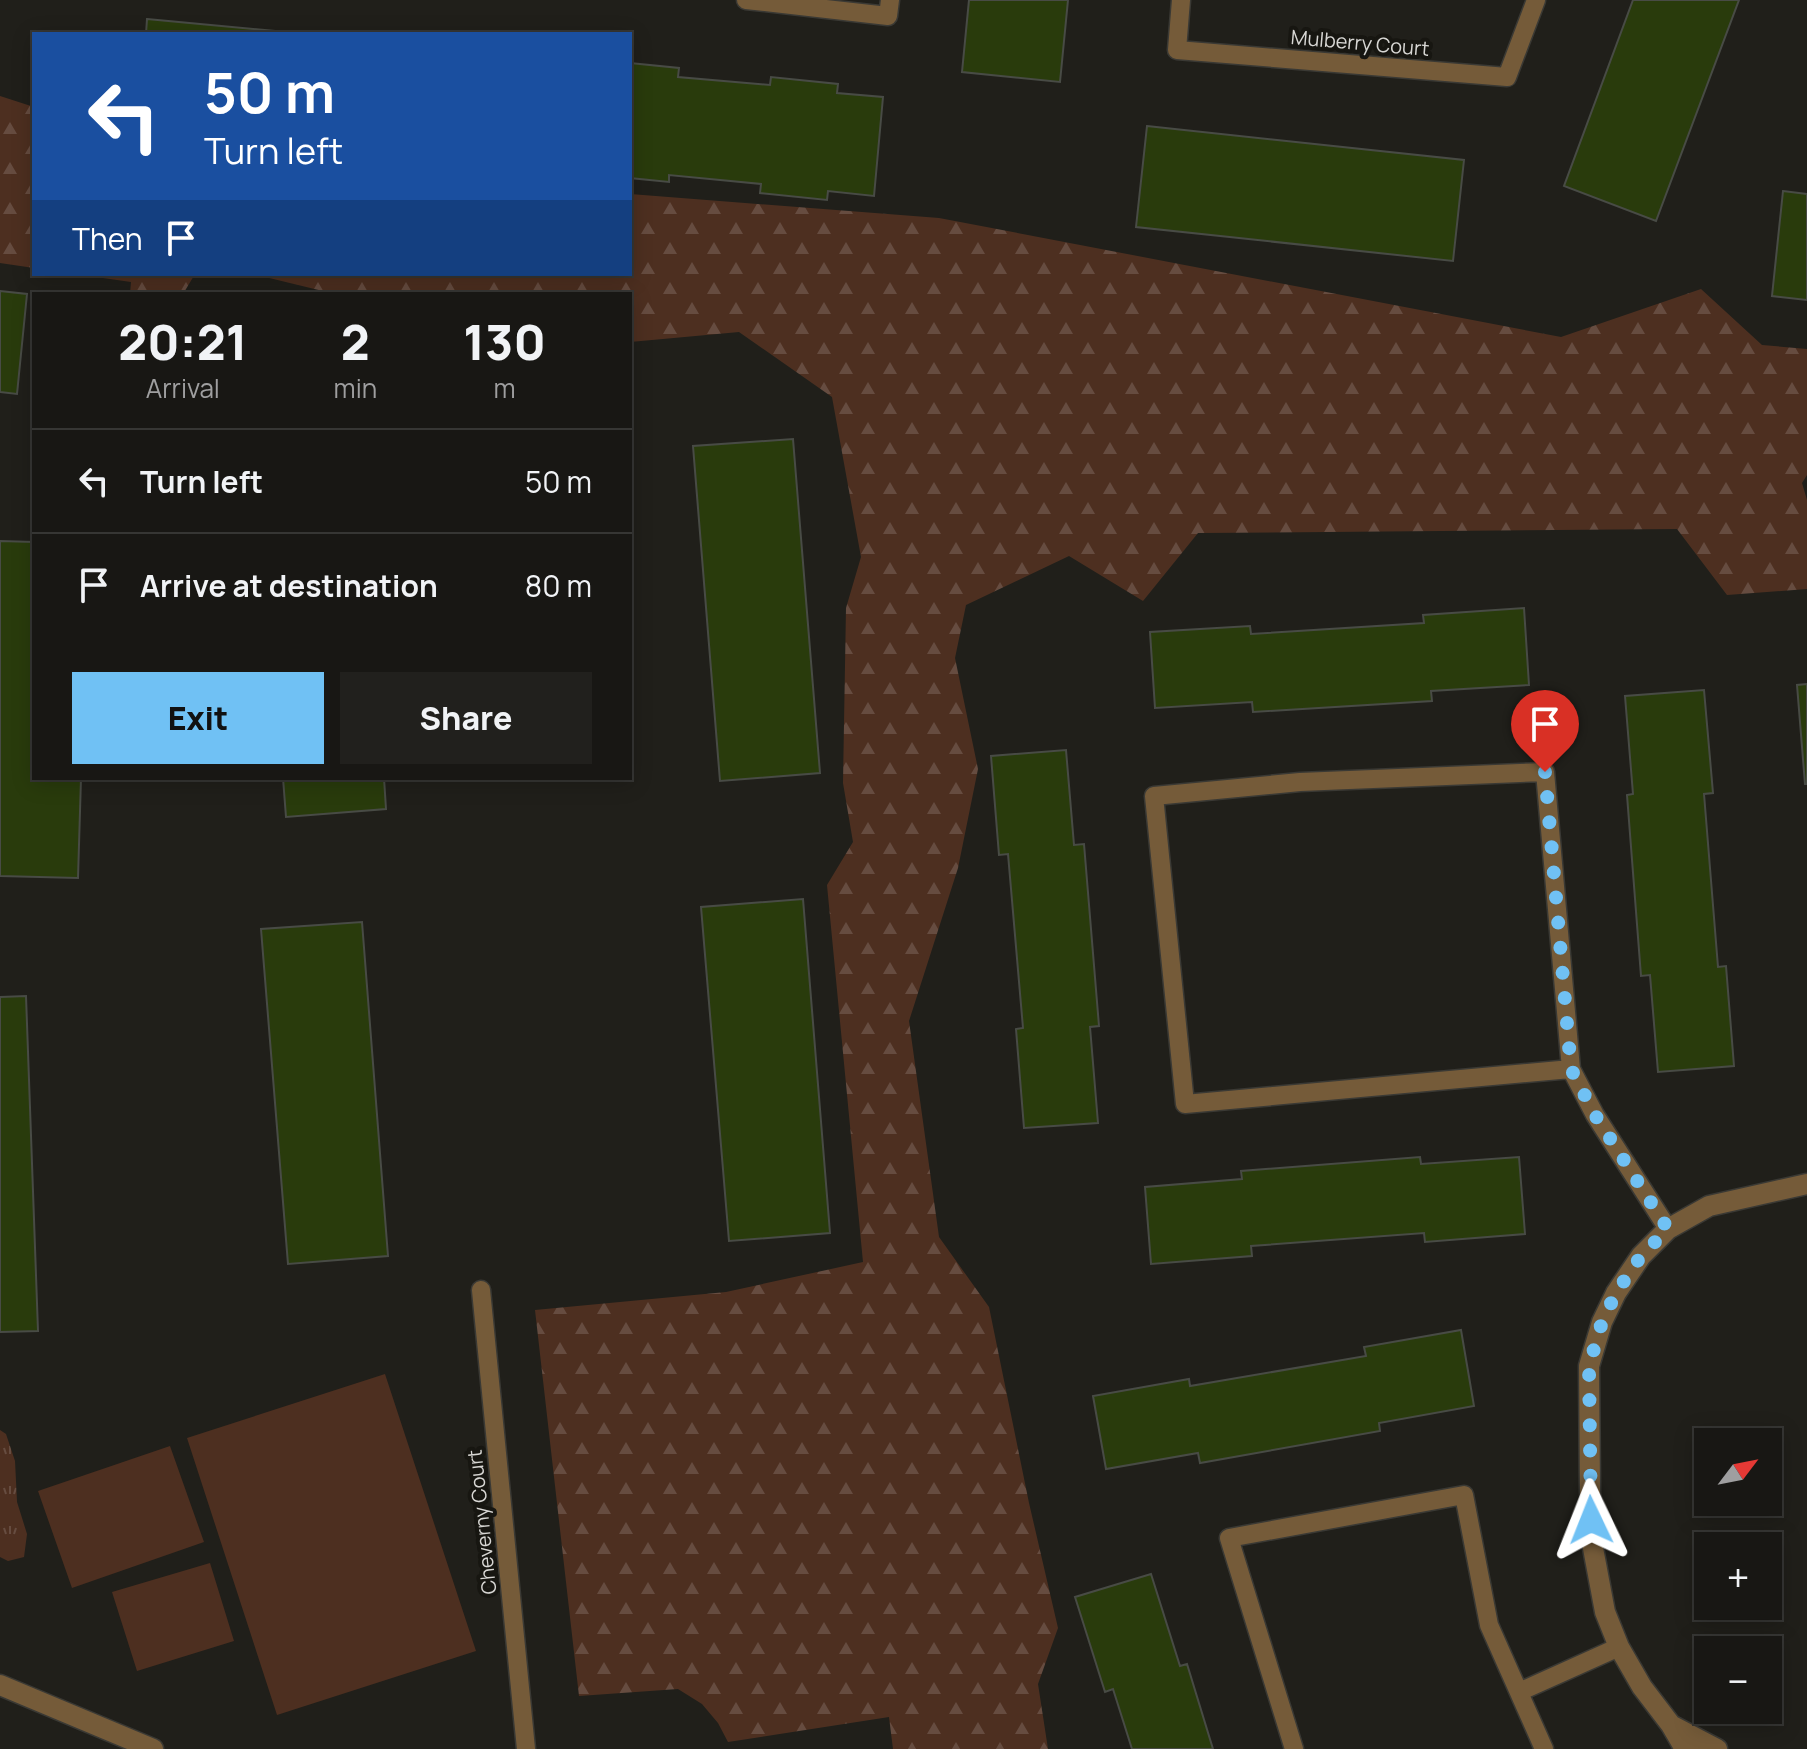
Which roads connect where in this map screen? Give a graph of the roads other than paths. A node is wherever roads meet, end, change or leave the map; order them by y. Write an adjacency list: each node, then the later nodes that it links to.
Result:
1 (746, 0): 2 (lane)
2 (890, 0)
3 (1181, 0): 4 (lane, Mulberry Court)
4 (1536, 0)
5 (1571, 1069): 5 (lane); 7 (lane)
6 (1807, 1184): 7 (street)
7 (1668, 1229): 9 (street)
8 (481, 1290): 14 (lane, Cheverny Court)
9 (1619, 1647): 11 (lane); 12 (street)
10 (0, 1685): 13 (street)
11 (1519, 1692): 15 (lane); 16 (lane)
12 (1671, 1725): 17 (street); 18 (street)
13 (153, 1749)
14 (526, 1749)
15 (1294, 1749)
16 (1544, 1749)
17 (1685, 1749)
18 (1717, 1749)

